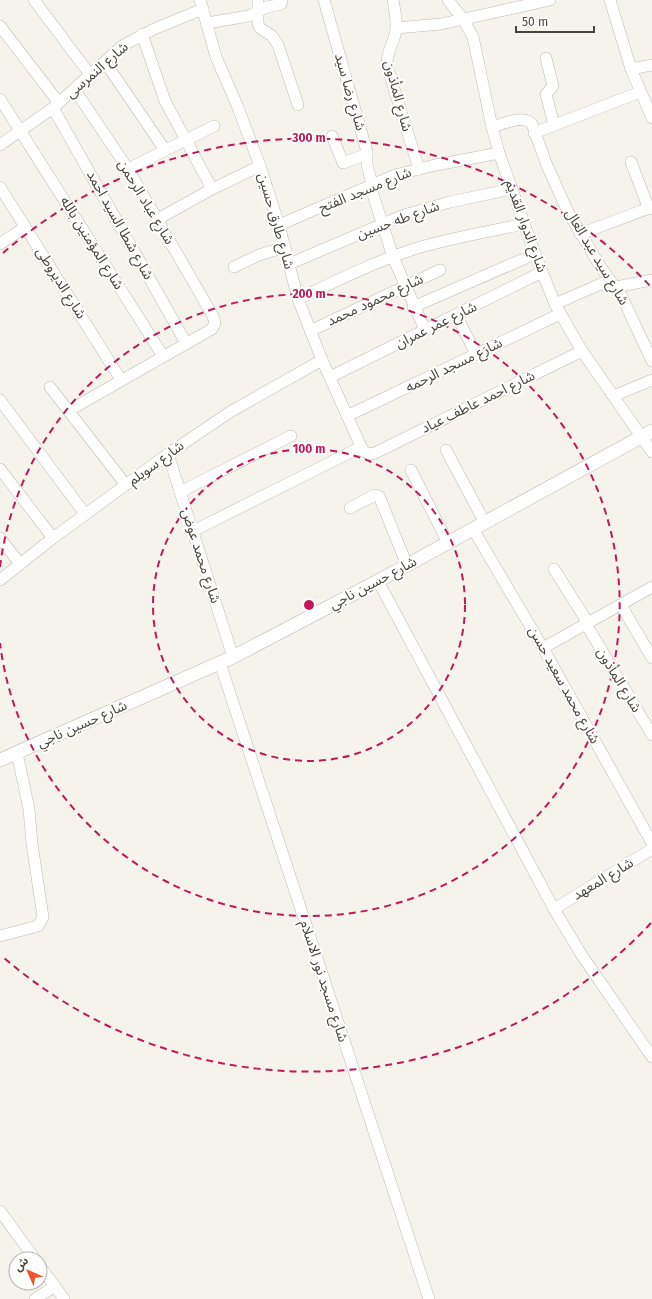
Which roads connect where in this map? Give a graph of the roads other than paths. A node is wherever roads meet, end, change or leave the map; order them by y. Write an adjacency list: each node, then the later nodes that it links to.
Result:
1 (34, 0): 21 (street)
2 (258, 0): 11 (street)
3 (282, 0): 11 (street)
4 (324, 0): 38 (street, شارع رضا سيد)
5 (393, 0): 15 (street, شارع المأذون)
6 (448, 0): 12 (street, شارع الدوار القديم)
7 (550, 0): 9 (street)
8 (610, 0): 20 (street)
9 (537, 2): 12 (street)
10 (202, 4): 13 (street, شارع طارق حسين); 16 (street, شارع النمرسى)
11 (258, 13): 13 (street); 25 (street)
12 (464, 19): 15 (street); 30 (street, شارع الدوار القديم)
13 (207, 23): 40 (street, شارع طارق حسين)
14 (0, 26): 26 (street, شارع شطا السيد احمد)
15 (396, 28): 42 (street, شارع المأذون)
16 (142, 34): 18 (street, شارع النمرسى); 34 (street)
17 (546, 58): 28 (street)
18 (104, 62): 21 (street, شارع النمرسى); 36 (street)
19 (652, 65): 20 (street)
20 (631, 69): 23 (street)
21 (91, 76): 22 (street, شارع النمرسى)
22 (75, 90): 26 (street, شارع النمرسى); 41 (street, شارع عباد الرحمن)
23 (640, 92): 27 (street); 28 (street)
24 (0, 99): 31 (street, شارع المؤمنين بالله)
25 (298, 105)
26 (56, 106): 31 (street, شارع النمرسى); 71 (street, شارع شطا السيد احمد)
27 (652, 118)
28 (554, 125): 32 (street)
29 (214, 126): 34 (street)
30 (492, 127): 32 (street, شارع سيد عبد العال); 37 (street, شارع الدوار القديم)
31 (22, 130): 35 (street, شارع النمرسى); 74 (street, شارع المؤمنين بالله)
32 (534, 133): 53 (street, شارع سيد عبد العال)
33 (332, 136): 38 (street)
34 (186, 140): 36 (street); 44 (street)
35 (0, 145)
36 (165, 150): 41 (street)
37 (499, 153): 42 (street, شارع مسجد الفتح); 45 (street, شارع الدوار القديم)
38 (367, 154): 43 (street, شارع رضا سيد)
39 (631, 162): 47 (street)
40 (260, 166): 44 (street); 51 (street, شارع طارق حسين)
41 (128, 169): 48 (street, شارع عباد الرحمن)
42 (418, 169): 43 (street, شارع مسجد الفتح)
43 (371, 184): 49 (street, شارع رضا سيد); 51 (street, شارع مسجد الفتح)
44 (212, 189): 48 (street)
45 (512, 189): 49 (street, شارع طه حسين); 50 (street, شارع الدوار القديم)
46 (2, 193): 52 (street, شارع الديروطى)
47 (650, 208): 53 (street)
48 (158, 219): 71 (street, شارع عباد الرحمن)
49 (381, 223): 57 (street, شارع رضا سيد); 58 (street, شارع طه حسين)
50 (524, 224): 56 (street, شارع الدوار القديم); 57 (street)
51 (279, 225): 55 (street, شارع طارق حسين)
52 (25, 227): 54 (street); 78 (street, شارع الديروطى)
53 (580, 234): 63 (street, شارع سيد عبد العال)
54 (0, 244)
55 (285, 247): 58 (street, شارع طارق حسين); 59 (street)
56 (535, 254): 61 (street, شارع الدوار القديم); 66 (street)
57 (393, 256): 64 (street, شارع رضا سيد); 65 (street)
58 (289, 264): 65 (street, شارع طارق حسين)
59 (234, 267)
60 (440, 270): 64 (street, شارع محمود محمد)
61 (542, 272): 67 (street, شارع الدوار القديم); 68 (street, شارع عمر عمران)
62 (652, 280): 63 (street, شارع مسجد الرحمه)
63 (613, 284): 67 (street, شارع مسجد الرحمه); 76 (street, شارع سيد عبد العال)
64 (405, 286): 66 (street, شارع رضا سيد); 70 (street, شارع محمود محمد)
65 (298, 299): 70 (street, شارع طارق حسين)
66 (414, 307): 69 (street, شارع رضا سيد)
67 (558, 309): 72 (street, شارع الدوار القديم); 73 (street, شارع مسجد الرحمه)
68 (456, 315): 69 (street, شارع عمر عمران); 73 (street)
69 (425, 330): 77 (street, شارع عمر عمران)
70 (310, 331): 75 (street, شارع طارق حسين)
71 (186, 343): 74 (street)
72 (582, 351): 81 (street, شارع الدوار القديم); 87 (street, شارع احمد عاطف عياد)
73 (476, 354): 84 (street, شارع مسجد الرحمه)
74 (164, 356): 78 (street)
75 (322, 360): 77 (street, شارع طارق حسين); 90 (street, شارع سويلم)
76 (652, 361)
77 (330, 377): 84 (street, شارع طارق حسين)
78 (121, 380): 83 (street)
79 (652, 380): 81 (street)
80 (50, 387): 83 (street)
81 (613, 396): 85 (street, شارع الدوار القديم)
82 (0, 400): 96 (street)
83 (68, 411): 93 (street)
84 (347, 416): 87 (street, شارع طارق حسين)
85 (647, 434): 89 (street, شارع الدوار القديم); 97 (street, شارع حسين ناجي)
86 (291, 436): 94 (street)
87 (361, 447): 99 (street)
88 (446, 450): 97 (street)
89 (652, 452)
90 (168, 454): 93 (street, شارع سويلم); 94 (street, شارع محمد عوض)
91 (0, 470): 101 (street)
92 (411, 470): 102 (street)
93 (126, 485): 96 (street, شارع سويلم)
94 (180, 492): 99 (street, شارع محمد عوض)
95 (350, 508): 104 (street)
96 (85, 514): 101 (street, شارع سويلم)
97 (485, 523): 98 (street, شارع حسين ناجي)
98 (473, 529): 102 (street, شارع حسين ناجي); 111 (street, شارع محمد سعيد حسن)
99 (193, 531): 112 (street, شارع محمد عوض)
100 (0, 538): 103 (street)
101 (52, 538): 103 (street, شارع سويلم)
102 (448, 543): 104 (street, شارع حسين ناجي)
103 (20, 564): 106 (street, شارع سويلم)
104 (407, 565): 107 (street, شارع حسين ناجي)
105 (554, 569): 110 (street, شارع المأذون)
106 (0, 580)
107 (378, 581): 112 (street, شارع حسين ناجي); 120 (street)
108 (652, 587): 109 (street)
109 (621, 605): 110 (street); 113 (street)
110 (587, 624): 111 (street); 115 (street, شارع المأذون)
111 (544, 648): 118 (street, شارع محمد سعيد حسن)
112 (233, 657): 114 (street, شارع حسين ناجي)
113 (652, 658)
114 (220, 663): 116 (street, شارع حسين ناجي); 129 (street, شارع مسجد نور الاسلام)
115 (652, 735)
116 (17, 753): 117 (street, شارع حسين ناجي); 121 (street)
117 (0, 760)
118 (652, 842)
119 (652, 849): 120 (street, شارع المعهد)
120 (554, 909): 122 (street)
121 (0, 936)
122 (652, 1057)
123 (0, 1212): 124 (street)
124 (29, 1251)
125 (48, 1277): 126 (street)
126 (55, 1286): 127 (street); 128 (street)
127 (35, 1299)
128 (64, 1299)
129 (429, 1299)

